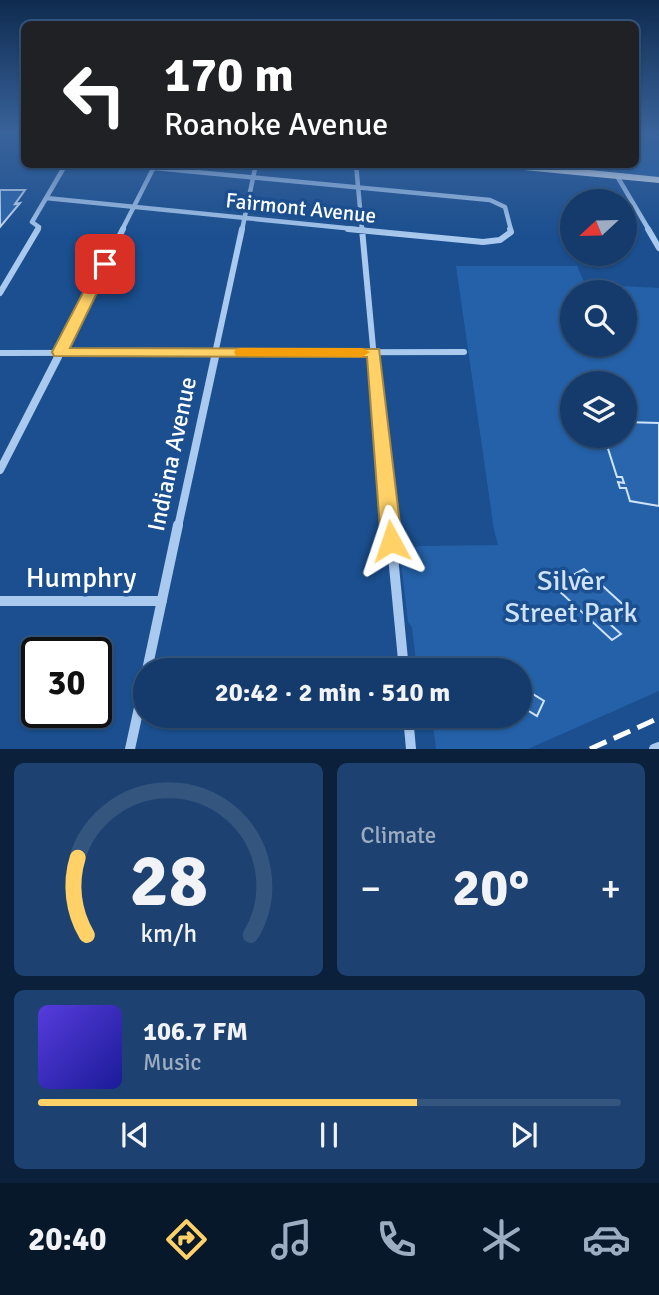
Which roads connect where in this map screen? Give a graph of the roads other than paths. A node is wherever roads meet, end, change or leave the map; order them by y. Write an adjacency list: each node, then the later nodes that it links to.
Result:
1 (64, 168): 11 (street)
2 (153, 168): 12 (street)
3 (172, 168): 8 (street)
4 (255, 168): 8 (street, Indiana Avenue)
5 (356, 168): 10 (street)
6 (534, 168): 7 (main road)
7 (617, 176): 9 (main road); 15 (street)
8 (253, 177): 10 (street); 13 (street, Indiana Avenue)
9 (659, 180)
10 (358, 187): 14 (street); 14 (street, Fairmont Avenue)
11 (46, 198): 12 (street, Fairmont Avenue); 16 (street)
12 (133, 207): 13 (street, Fairmont Avenue); 17 (street)
13 (244, 218): 14 (street, Fairmont Avenue); 18 (street, Indiana Avenue)
14 (362, 231): 19 (street)
15 (659, 248)
16 (0, 293)
17 (60, 352): 18 (street); 21 (street); 22 (street)
18 (215, 352): 19 (street); 24 (street, Indiana Avenue)
19 (374, 352): 20 (street); 26 (street)
20 (464, 352)
21 (0, 353)
22 (0, 470)
23 (0, 601): 24 (street, Humphry)
24 (162, 601): 25 (street, Indiana Avenue)
25 (150, 658)
26 (403, 658)
27 (135, 728): 30 (street)
28 (409, 728): 31 (street)
29 (659, 747): 32 (street)
30 (130, 749)
31 (411, 749)
32 (654, 749)

